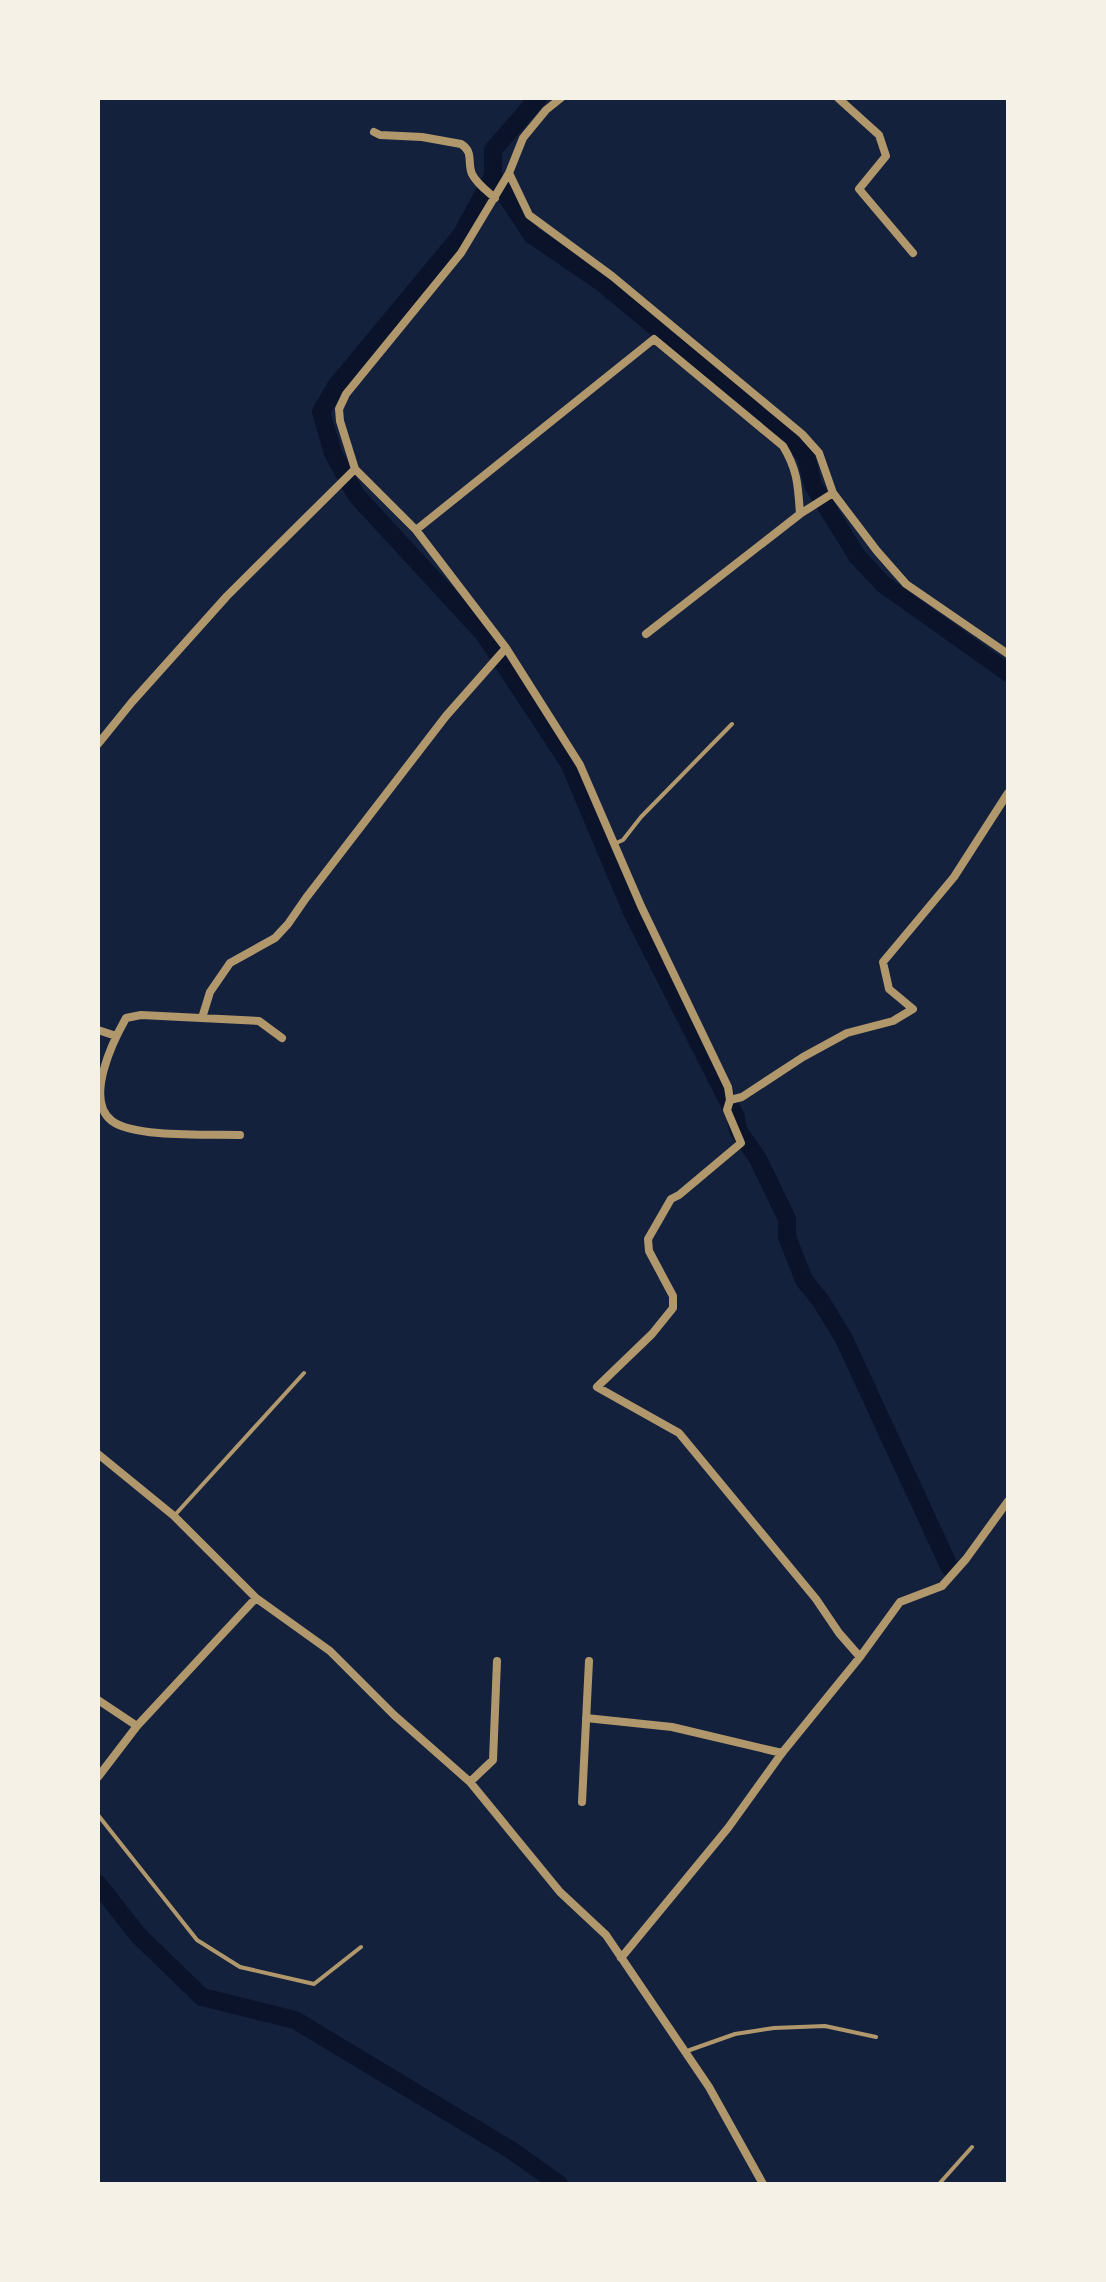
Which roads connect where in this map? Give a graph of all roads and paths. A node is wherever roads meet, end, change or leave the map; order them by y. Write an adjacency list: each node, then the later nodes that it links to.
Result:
1 (561, 98): 4 (street)
2 (838, 98): 6 (street)
3 (374, 132): 5 (street)
4 (509, 173): 5 (street); 8 (street)
5 (495, 198): 7 (street)
6 (913, 253)
7 (355, 469): 10 (street); 15 (street)
8 (833, 493): 9 (street); 13 (street)
9 (800, 514): 10 (street); 11 (street)
10 (416, 530): 12 (street)
11 (646, 634)
12 (506, 648): 17 (street); 18 (street)
13 (1008, 654)
14 (732, 724): 17 (lane)
15 (98, 744)
16 (1008, 793): 22 (street)
17 (614, 844): 22 (street)
18 (202, 1018): 20 (street); 21 (street)
19 (98, 1030): 20 (street)
20 (116, 1036): 23 (street)
21 (282, 1038)
22 (730, 1100): 29 (street)
23 (240, 1135)
24 (304, 1373): 27 (lane)
25 (98, 1454): 27 (street)
26 (1008, 1501): 29 (street)
27 (174, 1516): 28 (street)
28 (256, 1598): 34 (street); 37 (street)
29 (860, 1657): 35 (street)
30 (497, 1661): 37 (street)
31 (589, 1661): 33 (street)
32 (98, 1700): 34 (street)
33 (586, 1718): 35 (street); 38 (street)
34 (137, 1726): 36 (street)
35 (782, 1753): 41 (street)
36 (98, 1777)
37 (470, 1782): 41 (street)
38 (582, 1802)
39 (98, 1815): 40 (lane)
40 (361, 1947)
41 (621, 1958): 43 (street)
42 (876, 2037): 43 (lane)
43 (684, 2052): 45 (street)
44 (972, 2147): 46 (lane)
45 (763, 2184)
46 (939, 2184)

